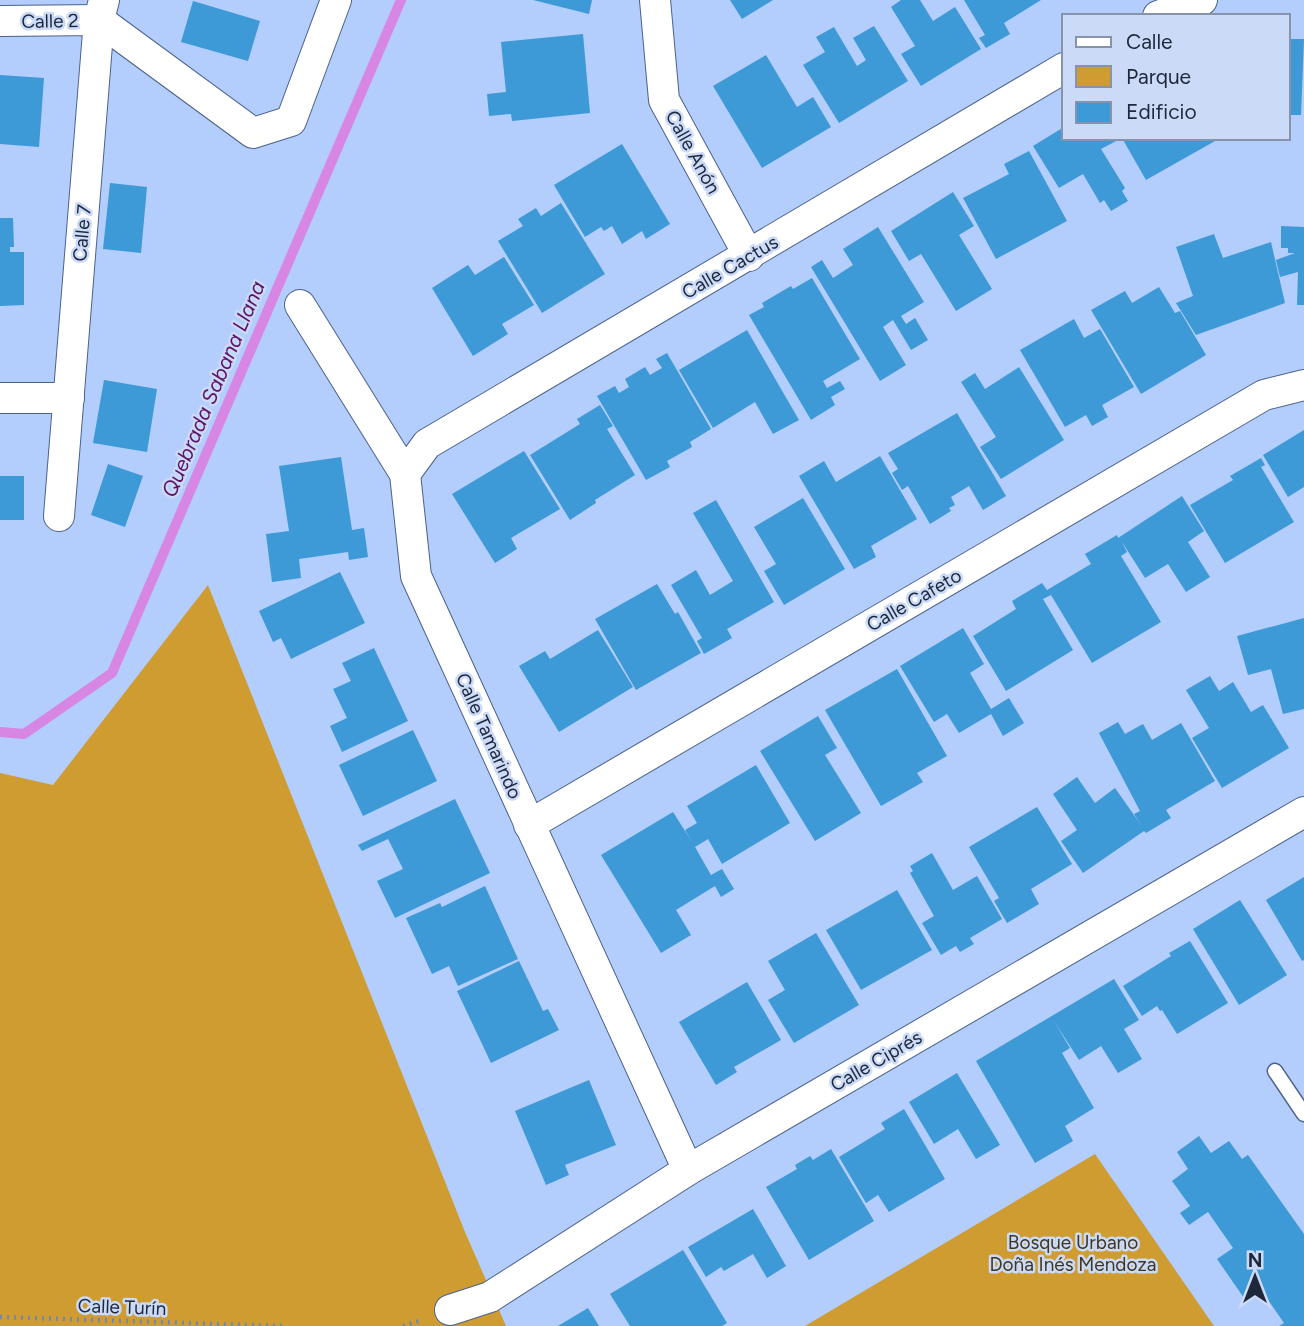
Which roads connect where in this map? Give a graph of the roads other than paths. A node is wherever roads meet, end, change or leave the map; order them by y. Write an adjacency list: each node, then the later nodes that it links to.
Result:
1 (336, 0): 4 (street)
2 (655, 0): 8 (street, Calle Anón)
3 (1202, 0): 5 (street)
4 (102, 10): 6 (street, Calle 2); 12 (street, Calle 7)
5 (1164, 14)
6 (0, 21)
7 (1062, 69): 8 (street, Calle Cactus)
8 (749, 256): 13 (street, Calle Cactus)
9 (300, 305): 13 (street, Calle Tamarindo)
10 (1304, 386): 16 (street, Calle Cafeto)
11 (0, 398): 12 (street)
12 (69, 398): 14 (street, Calle 7)
13 (405, 474): 16 (street, Calle Tamarindo)
14 (59, 516)
15 (1304, 812): 19 (street, Calle Ciprés)
16 (529, 825): 19 (street, Calle Tamarindo)
17 (1275, 1071): 18 (lane)
18 (1304, 1114)
19 (688, 1170): 20 (street, Calle Ciprés)
20 (450, 1310)

